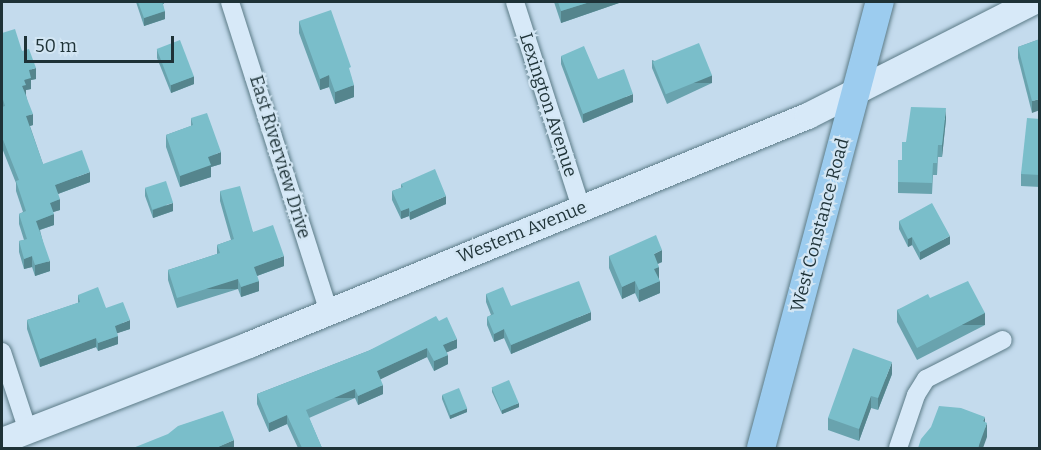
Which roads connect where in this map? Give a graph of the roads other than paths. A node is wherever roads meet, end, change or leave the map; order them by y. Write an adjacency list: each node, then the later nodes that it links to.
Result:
1 (230, 2): 7 (street, East Riverview Drive)
2 (515, 2): 6 (street, Lexington Avenue)
3 (880, 2): 5 (main road, West Constance Road)
4 (1033, 2): 5 (street, Western Avenue)
5 (855, 92): 6 (street, Western Avenue); 12 (main road, West Constance Road)
6 (581, 208): 7 (street, Western Avenue)
7 (329, 312): 10 (street, Western Avenue)
8 (1003, 340): 13 (street)
9 (2, 352): 10 (street)
10 (28, 431): 11 (street, Western Avenue)
11 (2, 441)
12 (760, 448)
13 (898, 448)

